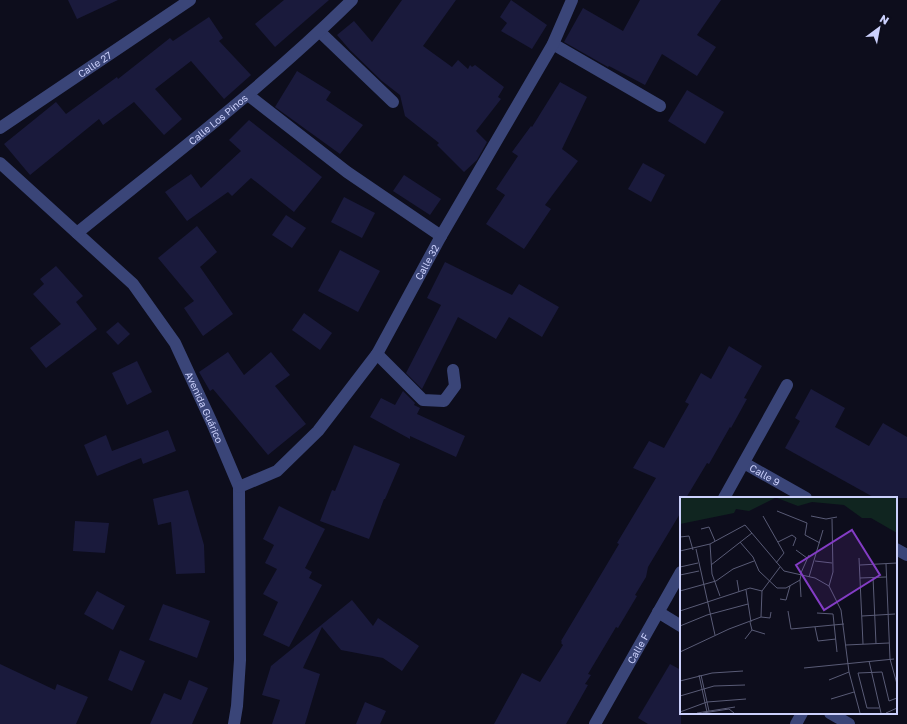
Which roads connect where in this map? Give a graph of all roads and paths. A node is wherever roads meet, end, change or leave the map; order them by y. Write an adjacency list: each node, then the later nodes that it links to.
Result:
1 (190, 0): 9 (street, Calle 27)
2 (352, 0): 4 (street, Calle Los Pinos)
3 (572, 0): 5 (street, Calle 32)
4 (320, 32): 6 (street, Calle Los Pinos); 7 (street)
5 (553, 44): 8 (street); 12 (street, Calle 32)
6 (248, 95): 11 (street, Calle Los Pinos); 12 (street)
7 (393, 102)
8 (660, 106)
9 (0, 128)
10 (0, 163): 11 (street, Avenida Guárico)
11 (77, 232): 17 (street, Avenida Guárico)
12 (441, 236): 13 (street, Calle 32)
13 (377, 354): 14 (street); 17 (street, Calle 32)
14 (453, 370)
15 (787, 385): 16 (street)
16 (744, 463): 18 (street); 19 (street, Calle 9)
17 (239, 487): 27 (street, Avenida Guárico)
18 (725, 497)
19 (804, 497)
20 (897, 550): 21 (street)
21 (907, 555)
22 (680, 574): 23 (street, Calle F)
23 (658, 612): 24 (street); 28 (street, Calle F)
24 (680, 625)
25 (801, 714): 29 (street)
26 (832, 714): 30 (street)
27 (234, 724)
28 (595, 724)
29 (796, 724)
30 (849, 724)

